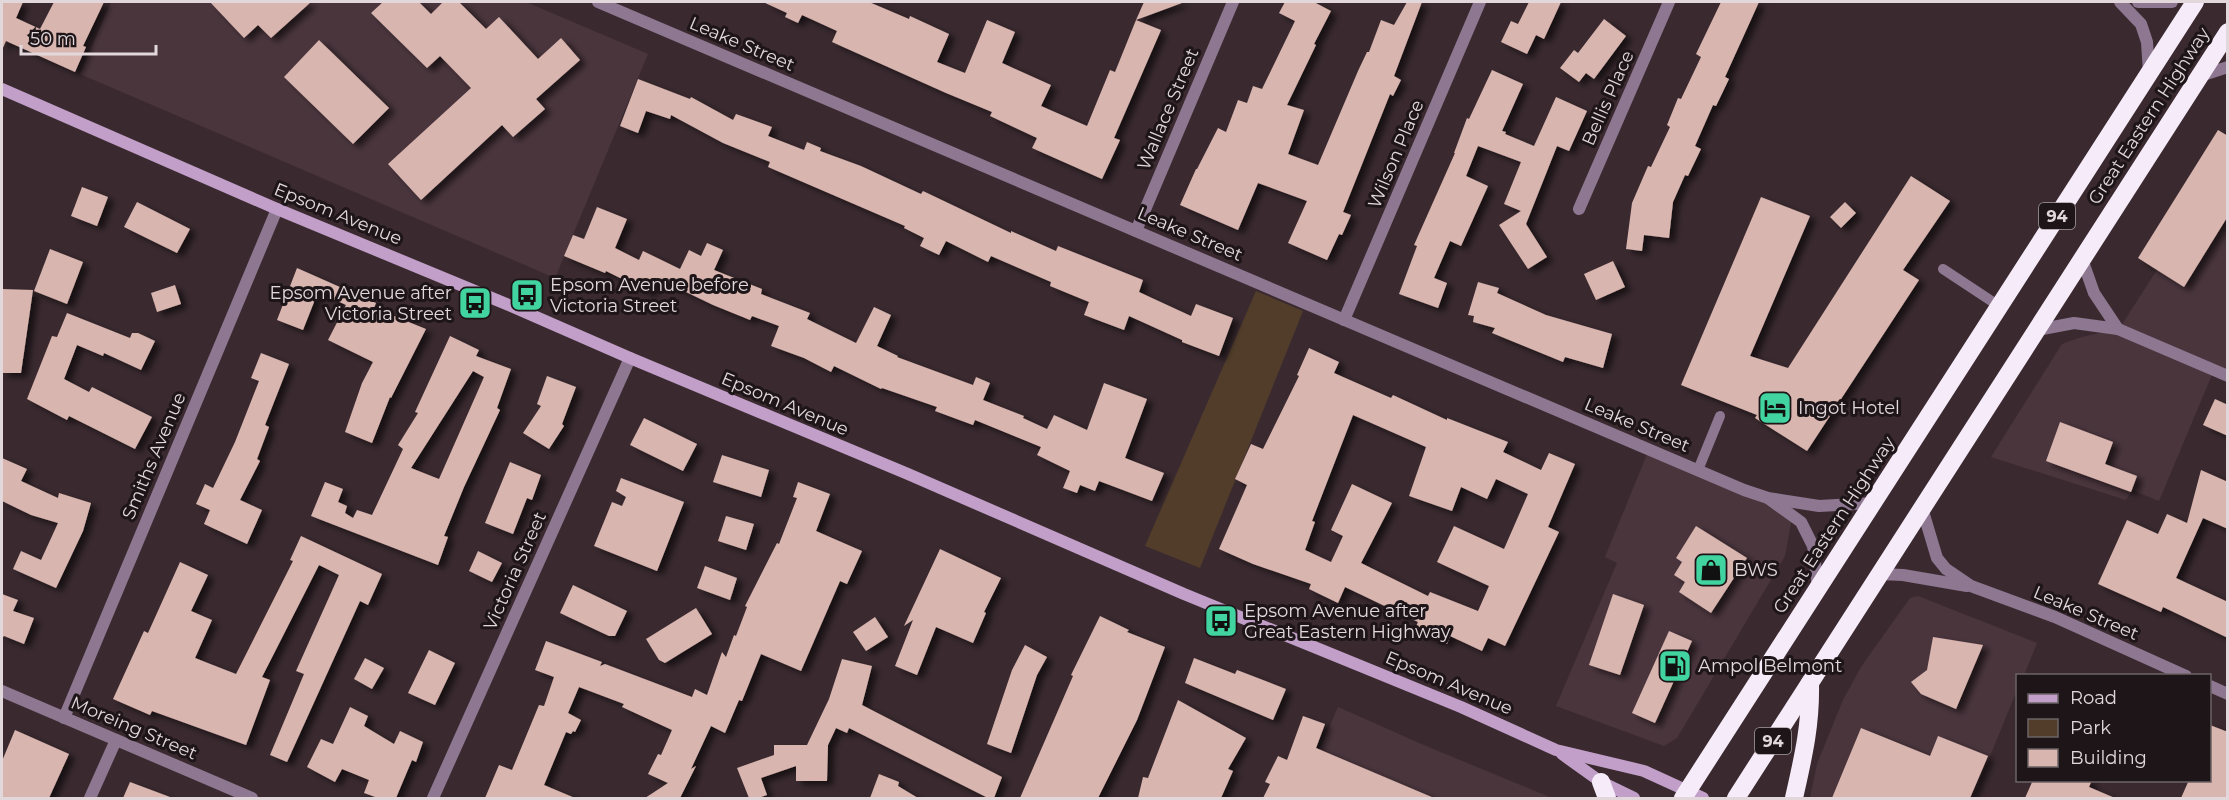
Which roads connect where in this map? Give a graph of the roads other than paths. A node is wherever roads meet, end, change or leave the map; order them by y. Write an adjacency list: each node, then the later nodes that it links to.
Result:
1 (598, 2): 16 (street, Leake Street)
2 (1233, 2): 16 (street, Wallace Street)
3 (1480, 2): 20 (street, Wilson Place)
4 (1669, 2): 15 (street, Bellis Place)
5 (2120, 2): 11 (street)
6 (2138, 2): 7 (street)
7 (2172, 2)
8 (2195, 2): 11 (highway, Great Eastern Highway / 94)
9 (2228, 32): 12 (highway, Great Eastern Highway / 94)
10 (2228, 67): 12 (street)
11 (2149, 73): 19 (highway, Great Eastern Highway / 94)
12 (2199, 77): 17 (highway, Great Eastern Highway / 94)
13 (2, 89): 14 (street, Epsom Avenue)
14 (277, 209): 23 (street, Epsom Avenue); 38 (street, Smiths Avenue)
15 (1579, 209)
16 (1136, 231): 20 (street, Leake Street)
17 (2082, 259): 21 (street); 22 (highway, Great Eastern Highway / 94)
18 (1943, 269): 19 (lane)
19 (1999, 306): 28 (highway, Great Eastern Highway / 94)
20 (1344, 320): 26 (street, Leake Street)
21 (2118, 329): 22 (street); 24 (street)
22 (2037, 330): 29 (highway, Great Eastern Highway / 94)
23 (630, 358): 40 (street, Epsom Avenue); 45 (street, Victoria Street)
24 (2228, 376)
25 (1720, 416): 26 (lane)
26 (1698, 470): 27 (street, Leake Street)
27 (1768, 498): 28 (street, Leake Street); 32 (street, Leake Street)
28 (1873, 503): 32 (highway, Great Eastern Highway / 94)
29 (1922, 508): 30 (highway, Great Eastern Highway / 94); 31 (street, Leake Street)
30 (1880, 574): 31 (street, Leake Street); 34 (highway, Great Eastern Highway / 94)
31 (1971, 586): 33 (street, Leake Street)
32 (1818, 590): 42 (highway, Great Eastern Highway / 94)
33 (2184, 674)
34 (1810, 683): 47 (highway, Great Eastern Highway / 94); 48 (highway)
35 (2211, 686): 37 (street)
36 (2, 692): 38 (street, Moreing Street)
37 (2228, 694)
38 (64, 718): 39 (street, Moreing Street)
39 (116, 740): 43 (street); 44 (street, Moreing Street)
40 (1556, 750): 41 (street, Epsom Avenue); 42 (street, Epsom Avenue)
41 (1604, 790): 46 (street, Epsom Avenue)
42 (1691, 796)
43 (90, 798)
44 (252, 798)
45 (434, 798)
46 (1634, 798)
47 (1736, 798)
48 (1794, 798)

